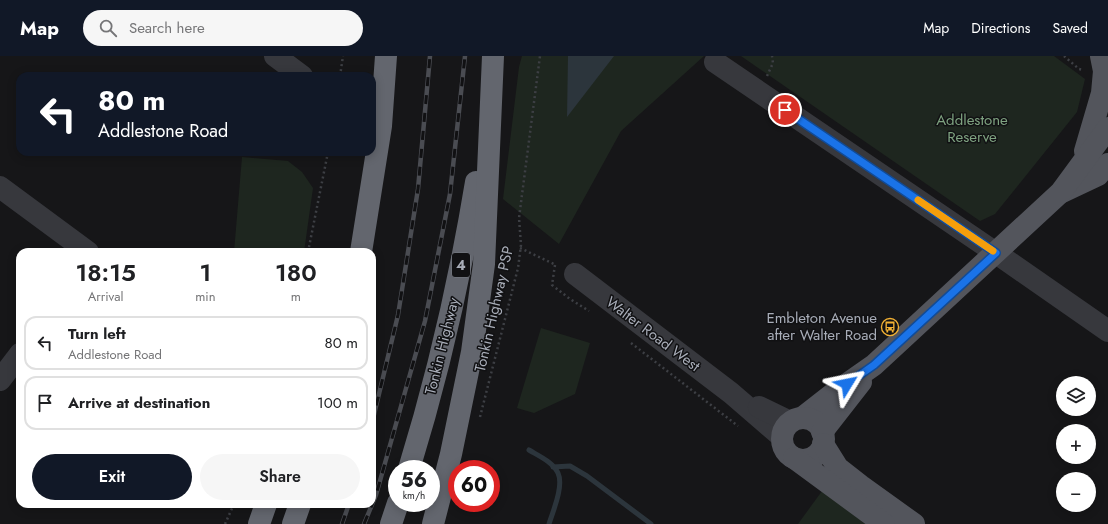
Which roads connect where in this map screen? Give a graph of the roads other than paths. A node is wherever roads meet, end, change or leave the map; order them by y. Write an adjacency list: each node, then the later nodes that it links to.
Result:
1 (275, 56): 6 (street)
2 (386, 56): 12 (highway)
3 (493, 56): 23 (highway, Tonkin Highway / 4); 30 (highway)
4 (1101, 56): 8 (main road)
5 (715, 62): 14 (street)
6 (297, 72)
7 (1108, 128): 8 (main road)
8 (1081, 163): 11 (main road)
9 (1108, 164): 11 (main road)
10 (0, 187): 13 (street)
11 (1061, 192): 14 (main road)
12 (361, 247)
13 (83, 248)
14 (996, 253): 16 (street); 18 (main road)
15 (575, 274): 20 (street, Walter Road West)
16 (1108, 331)
17 (16, 359): 19 (street)
18 (874, 365): 20 (main road); 21 (main road)
19 (0, 380)
20 (791, 426): 21 (main road); 22 (main road)
21 (823, 438): 22 (main road); 32 (main road)
22 (794, 458): 31 (main road)
23 (412, 460)
24 (265, 508): 27 (highway)
25 (299, 508): 28 (highway)
26 (395, 512): 29 (highway)
27 (259, 524)
28 (293, 524)
29 (391, 524)
30 (433, 524)
31 (884, 524)
32 (914, 524)

